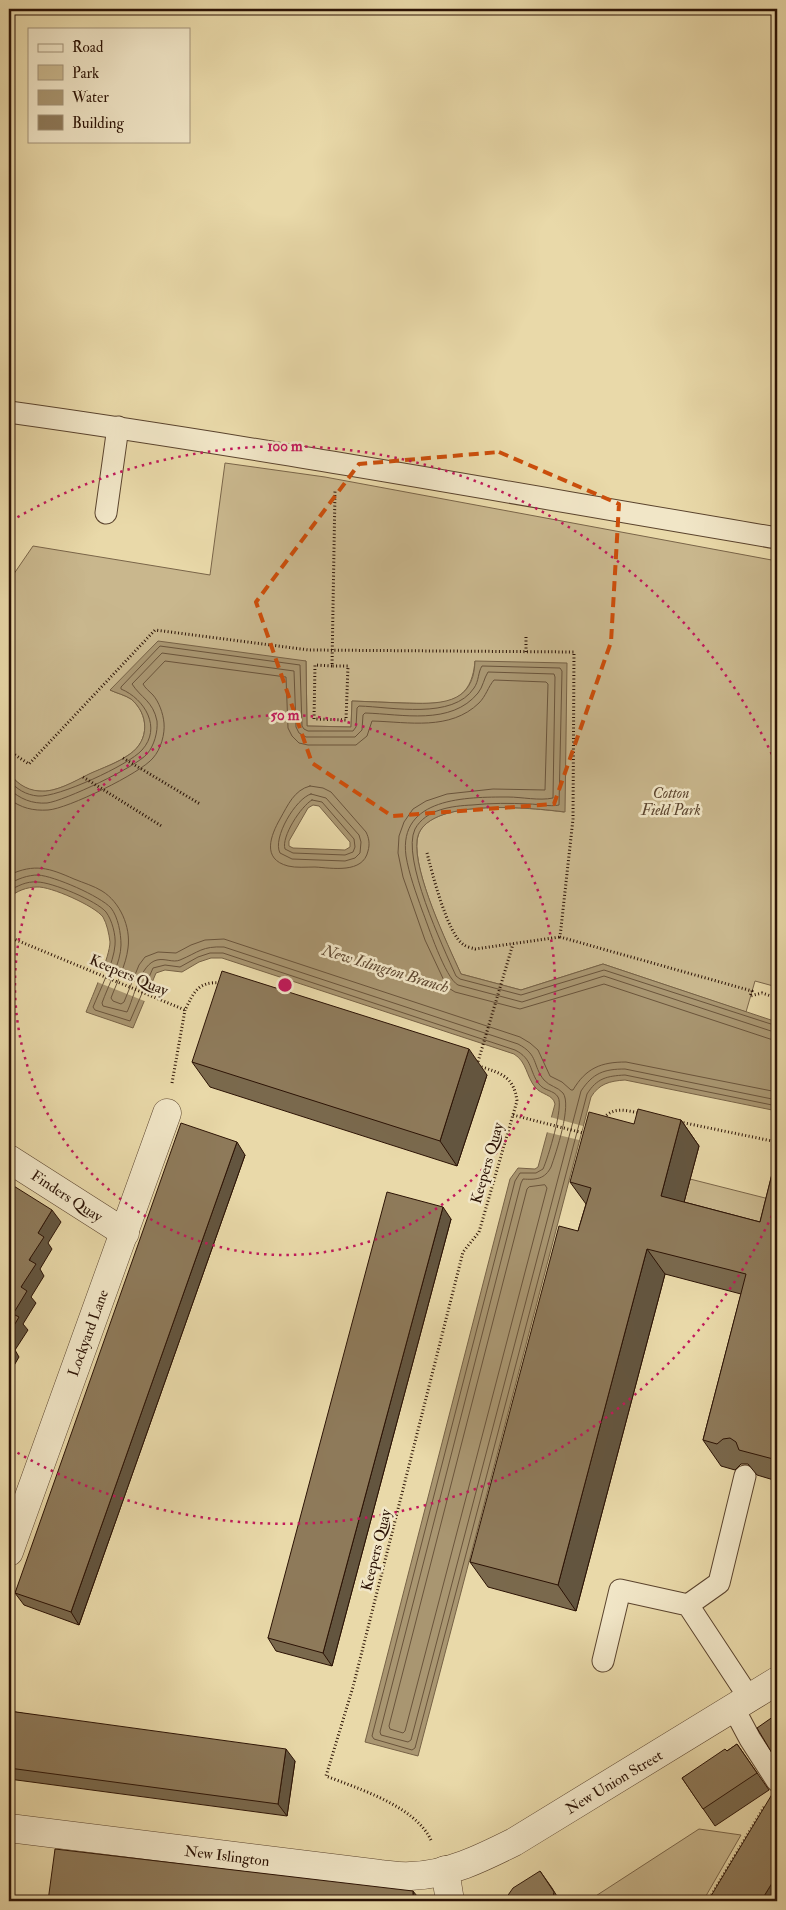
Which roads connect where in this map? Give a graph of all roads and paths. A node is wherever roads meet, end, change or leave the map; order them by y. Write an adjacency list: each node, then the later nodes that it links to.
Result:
1 (9, 412): 2 (lane)
2 (118, 427): 3 (lane); 4 (lane)
3 (335, 464): 5 (lane); 7 (path)
4 (106, 513)
5 (777, 538)
6 (526, 636): 8 (path)
7 (332, 650): 8 (path); 9 (path); 10 (path)
8 (526, 652): 17 (path)
9 (332, 666): 9 (path)
10 (9, 751)
11 (123, 758): 13 (path)
12 (83, 777): 14 (path)
13 (200, 804)
14 (163, 827)
15 (427, 853): 18 (path)
16 (9, 937): 21 (path, Keepers Quay)
17 (560, 937): 18 (path); 20 (path)
18 (513, 944): 23 (path)
19 (222, 984): 21 (path)
20 (777, 998)
21 (185, 1010): 24 (path)
22 (468, 1063): 23 (path, Keepers Quay)
23 (477, 1066): 26 (path, Keepers Quay)
24 (167, 1113): 32 (street, Lockyard Lane)
25 (641, 1114): 27 (path)
26 (513, 1115): 29 (path); 42 (path, Keepers Quay)
27 (602, 1120)
28 (670, 1120): 30 (path)
29 (588, 1134)
30 (777, 1142)
31 (9, 1158): 32 (street, Finders Quay)
32 (125, 1233): 34 (street, Lockyard Lane)
33 (745, 1476): 35 (lane)
34 (9, 1552)
35 (688, 1606): 36 (lane); 38 (lane)
36 (603, 1661)
37 (777, 1681): 38 (street, New Union Street)
38 (742, 1704): 39 (lane); 42 (street, New Union Street)
39 (777, 1781)
40 (767, 1801): 44 (path)
41 (9, 1828): 42 (street, New Islington)
42 (445, 1870): 43 (street)
43 (450, 1901)
44 (708, 1901)

